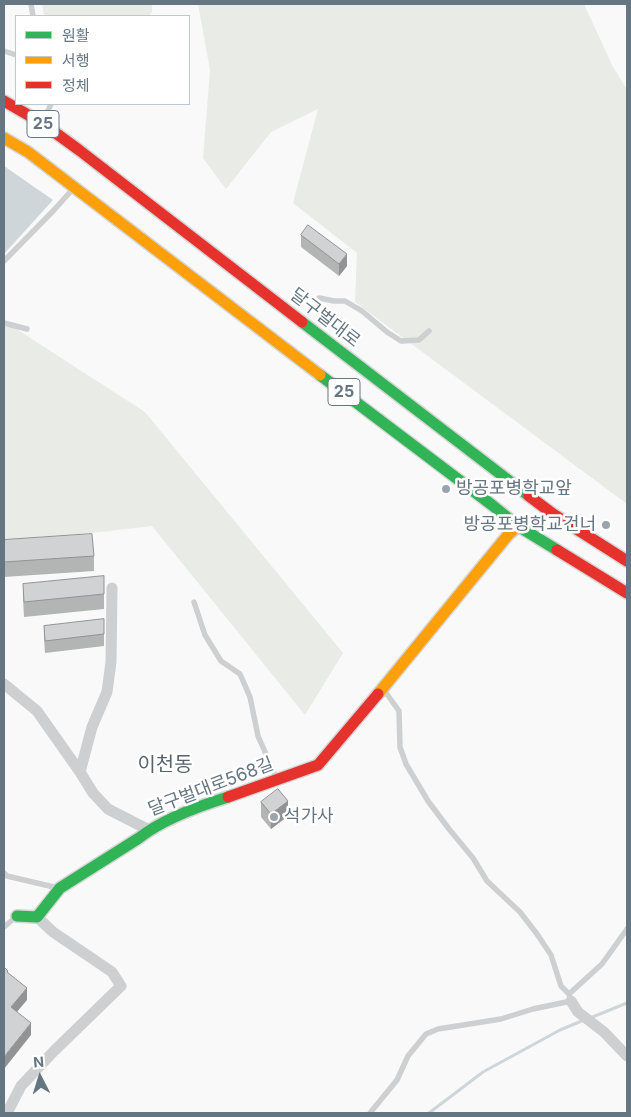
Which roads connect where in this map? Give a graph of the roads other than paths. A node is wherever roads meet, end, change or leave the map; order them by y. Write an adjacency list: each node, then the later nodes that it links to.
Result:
1 (4, 101): 3 (main road, 달구벌대로 / 25)
2 (51, 105): 3 (lane)
3 (42, 124): 12 (main road, 달구벌대로 / 25)
4 (4, 138): 5 (main road, 25)
5 (70, 185): 6 (lane); 11 (main road, 25)
6 (4, 260)
7 (319, 298): 10 (lane)
8 (4, 323): 9 (lane)
9 (27, 329)
10 (429, 331)
11 (518, 526): 14 (main road, 25); 17 (main road, 달구벌대로568길)
12 (627, 561)
13 (112, 588): 18 (street)
14 (627, 593)
15 (194, 602): 19 (lane)
16 (4, 684): 18 (street)
17 (383, 688): 19 (main road, 달구벌대로568길); 27 (lane)
18 (80, 772): 20 (street)
19 (278, 780): 20 (main road, 달구벌대로568길)
20 (149, 830): 22 (main road, 달구벌대로568길)
21 (4, 873): 22 (lane)
22 (60, 888): 24 (main road, 달구벌대로568길)
23 (17, 916): 24 (main road); 25 (lane)
24 (37, 917): 29 (street)
25 (4, 927)
26 (627, 929): 27 (lane)
27 (570, 997): 28 (street); 30 (lane)
28 (627, 1056)
29 (7, 1113)
30 (370, 1113)

